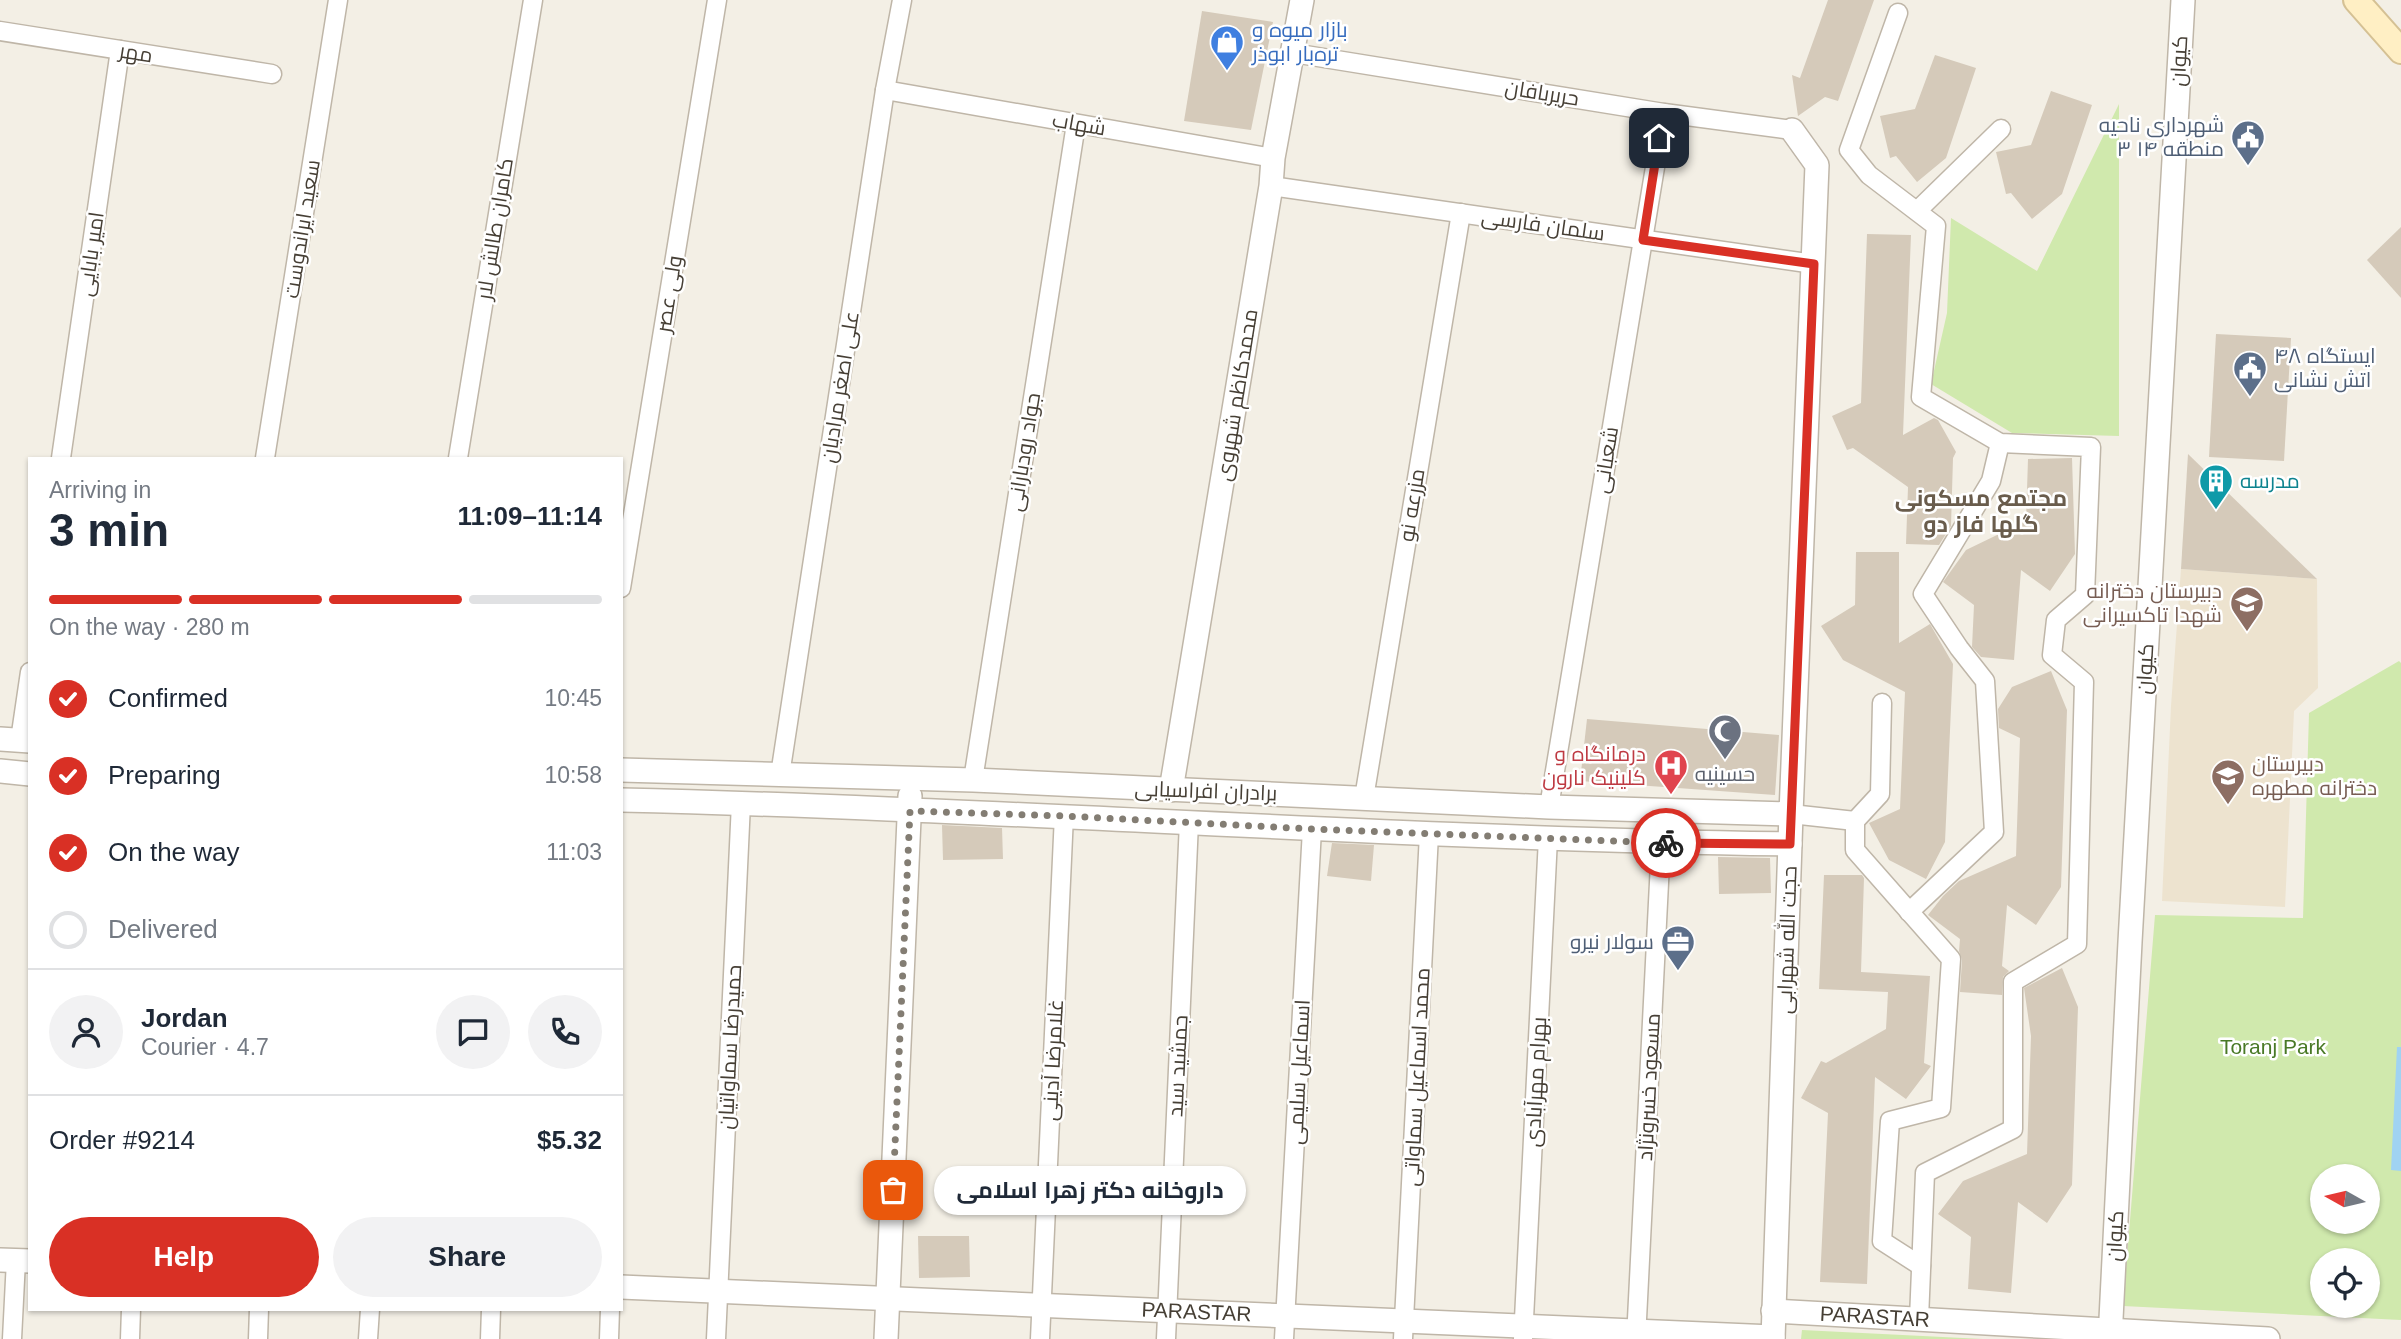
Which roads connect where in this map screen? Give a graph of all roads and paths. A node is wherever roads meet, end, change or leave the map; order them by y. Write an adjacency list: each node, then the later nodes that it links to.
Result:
1 (338, 0): 29 (street, سعید ایراندوست)
2 (533, 0): 30 (street, کامران طالش لار)
3 (717, 0): 31 (street, ولی عصر)
4 (902, 0): 16 (street, علی اصغر مرادیان)
5 (1302, 0): 14 (street, محمدکاظم شهروی)
6 (2183, 0): 74 (street, کیوان)
7 (2357, 0): 10 (main road)
8 (2386, 0): 10 (main road)
9 (1898, 13): 23 (street)
10 (2381, 28): 13 (main road)
11 (0, 31): 12 (street, مهر)
12 (120, 50): 15 (street, مهر); 28 (street, امیر بابایی)
13 (2401, 51)
14 (1293, 53): 17 (street, حریربافان); 21 (street, محمدکاظم شهروی)
15 (272, 74)
16 (885, 90): 18 (street, شهاب); 38 (street, علی اصغر مرادیان)
17 (1664, 113): 20 (street, حریربافان); 25 (street, شعبانی)
18 (1076, 124): 21 (street, شهاب); 40 (street, جواد رودبارانی)
19 (2001, 129): 23 (street)
20 (1792, 130): 26 (street, حجت الله شهرابی)
21 (1273, 158): 22 (street, محمدکاظم شهروی)
22 (1272, 186): 24 (street, سلمان فارسی); 41 (street, محمدکاظم شهروی)
23 (1917, 211): 27 (street)
24 (1461, 213): 25 (street, سلمان فارسی); 42 (street, مزرعه نو)
25 (1643, 240): 26 (street, سلمان فارسی); 45 (street, شعبانی)
26 (1814, 264): 47 (street, حجت الله شهرابی)
27 (2000, 443): 56 (street); 58 (street)
28 (61, 457)
29 (265, 457)
30 (458, 457)
31 (623, 576)
32 (28, 682): 34 (street)
33 (1882, 704): 49 (street)
34 (17, 740)
35 (623, 770): 38 (street, برادران افراسیابی)
36 (0, 771): 37 (street)
37 (28, 774)
38 (780, 775): 39 (street, برادران افراسیابی)
39 (911, 779): 40 (street, برادران افراسیابی); 46 (street)
40 (973, 780): 41 (street, برادران افراسیابی)
41 (1171, 790): 42 (street, برادران افراسیابی)
42 (1364, 798): 45 (street, برادران افراسیابی)
43 (623, 800): 44 (street, برادران افراسیابی)
44 (741, 803): 46 (street, برادران افراسیابی); 60 (street, حمیدرضا سماواتیان)
45 (1549, 807): 47 (street, برادران افراسیابی)
46 (910, 811): 48 (street, برادران افراسیابی); 61 (street)
47 (1791, 814): 49 (street); 55 (street, حجت الله شهرابی)
48 (1064, 816): 50 (street, برادران افراسیابی); 62 (street, غلامرضا آدینی)
49 (1855, 821): 56 (street)
50 (1189, 822): 51 (street, برادران افراسیابی); 68 (street, جمشید سید)
51 (1312, 829): 52 (street, برادران افراسیابی); 70 (street, اسماعیل سلیمی)
52 (1429, 834): 53 (street, برادران افراسیابی); 72 (street, محمد اسماعیل سماواتی)
53 (1548, 838): 54 (street, برادران افراسیابی); 73 (street, بهرام مهرآبادی)
54 (1661, 843): 55 (street, برادران افراسیابی); 75 (street, مسعود خسرونژاد)
55 (1790, 844): 69 (street, حجت الله شهرابی)
56 (1909, 912): 58 (street)
57 (15, 1260): 77 (street)
58 (1921, 1266): 71 (street)
59 (623, 1287): 60 (street, PARASTAR)
60 (719, 1291): 61 (street, PARASTAR); 83 (street, حمیدرضا سماواتیان)
61 (888, 1298): 62 (street, PARASTAR); 84 (street)
62 (1041, 1305): 68 (street, PARASTAR); 85 (street, غلامرضا آدینی)
63 (131, 1311): 78 (street)
64 (259, 1311): 79 (street)
65 (370, 1311): 80 (street)
66 (491, 1311): 81 (street)
67 (610, 1311): 82 (street)
68 (1167, 1311): 70 (street, PARASTAR); 86 (street, جمشید سید)
69 (1773, 1311): 71 (street, PARASTAR); 76 (street, حجت الله شهرابی)
70 (1285, 1316): 72 (street, PARASTAR); 87 (street, اسماعیل سلیمی)
71 (1919, 1319): 74 (street, PARASTAR)
72 (1403, 1330): 73 (street, PARASTAR)
73 (1524, 1333): 75 (street, PARASTAR)
74 (2111, 1334): 88 (street, PARASTAR)
75 (1637, 1335): 76 (street, PARASTAR)
76 (1773, 1338)
77 (12, 1339)
78 (130, 1339)
79 (258, 1339)
80 (369, 1339)
81 (490, 1339)
82 (608, 1339)
83 (716, 1339)
84 (886, 1339)
85 (1040, 1339)
86 (1166, 1339)
87 (1284, 1339)
88 (2267, 1339)

